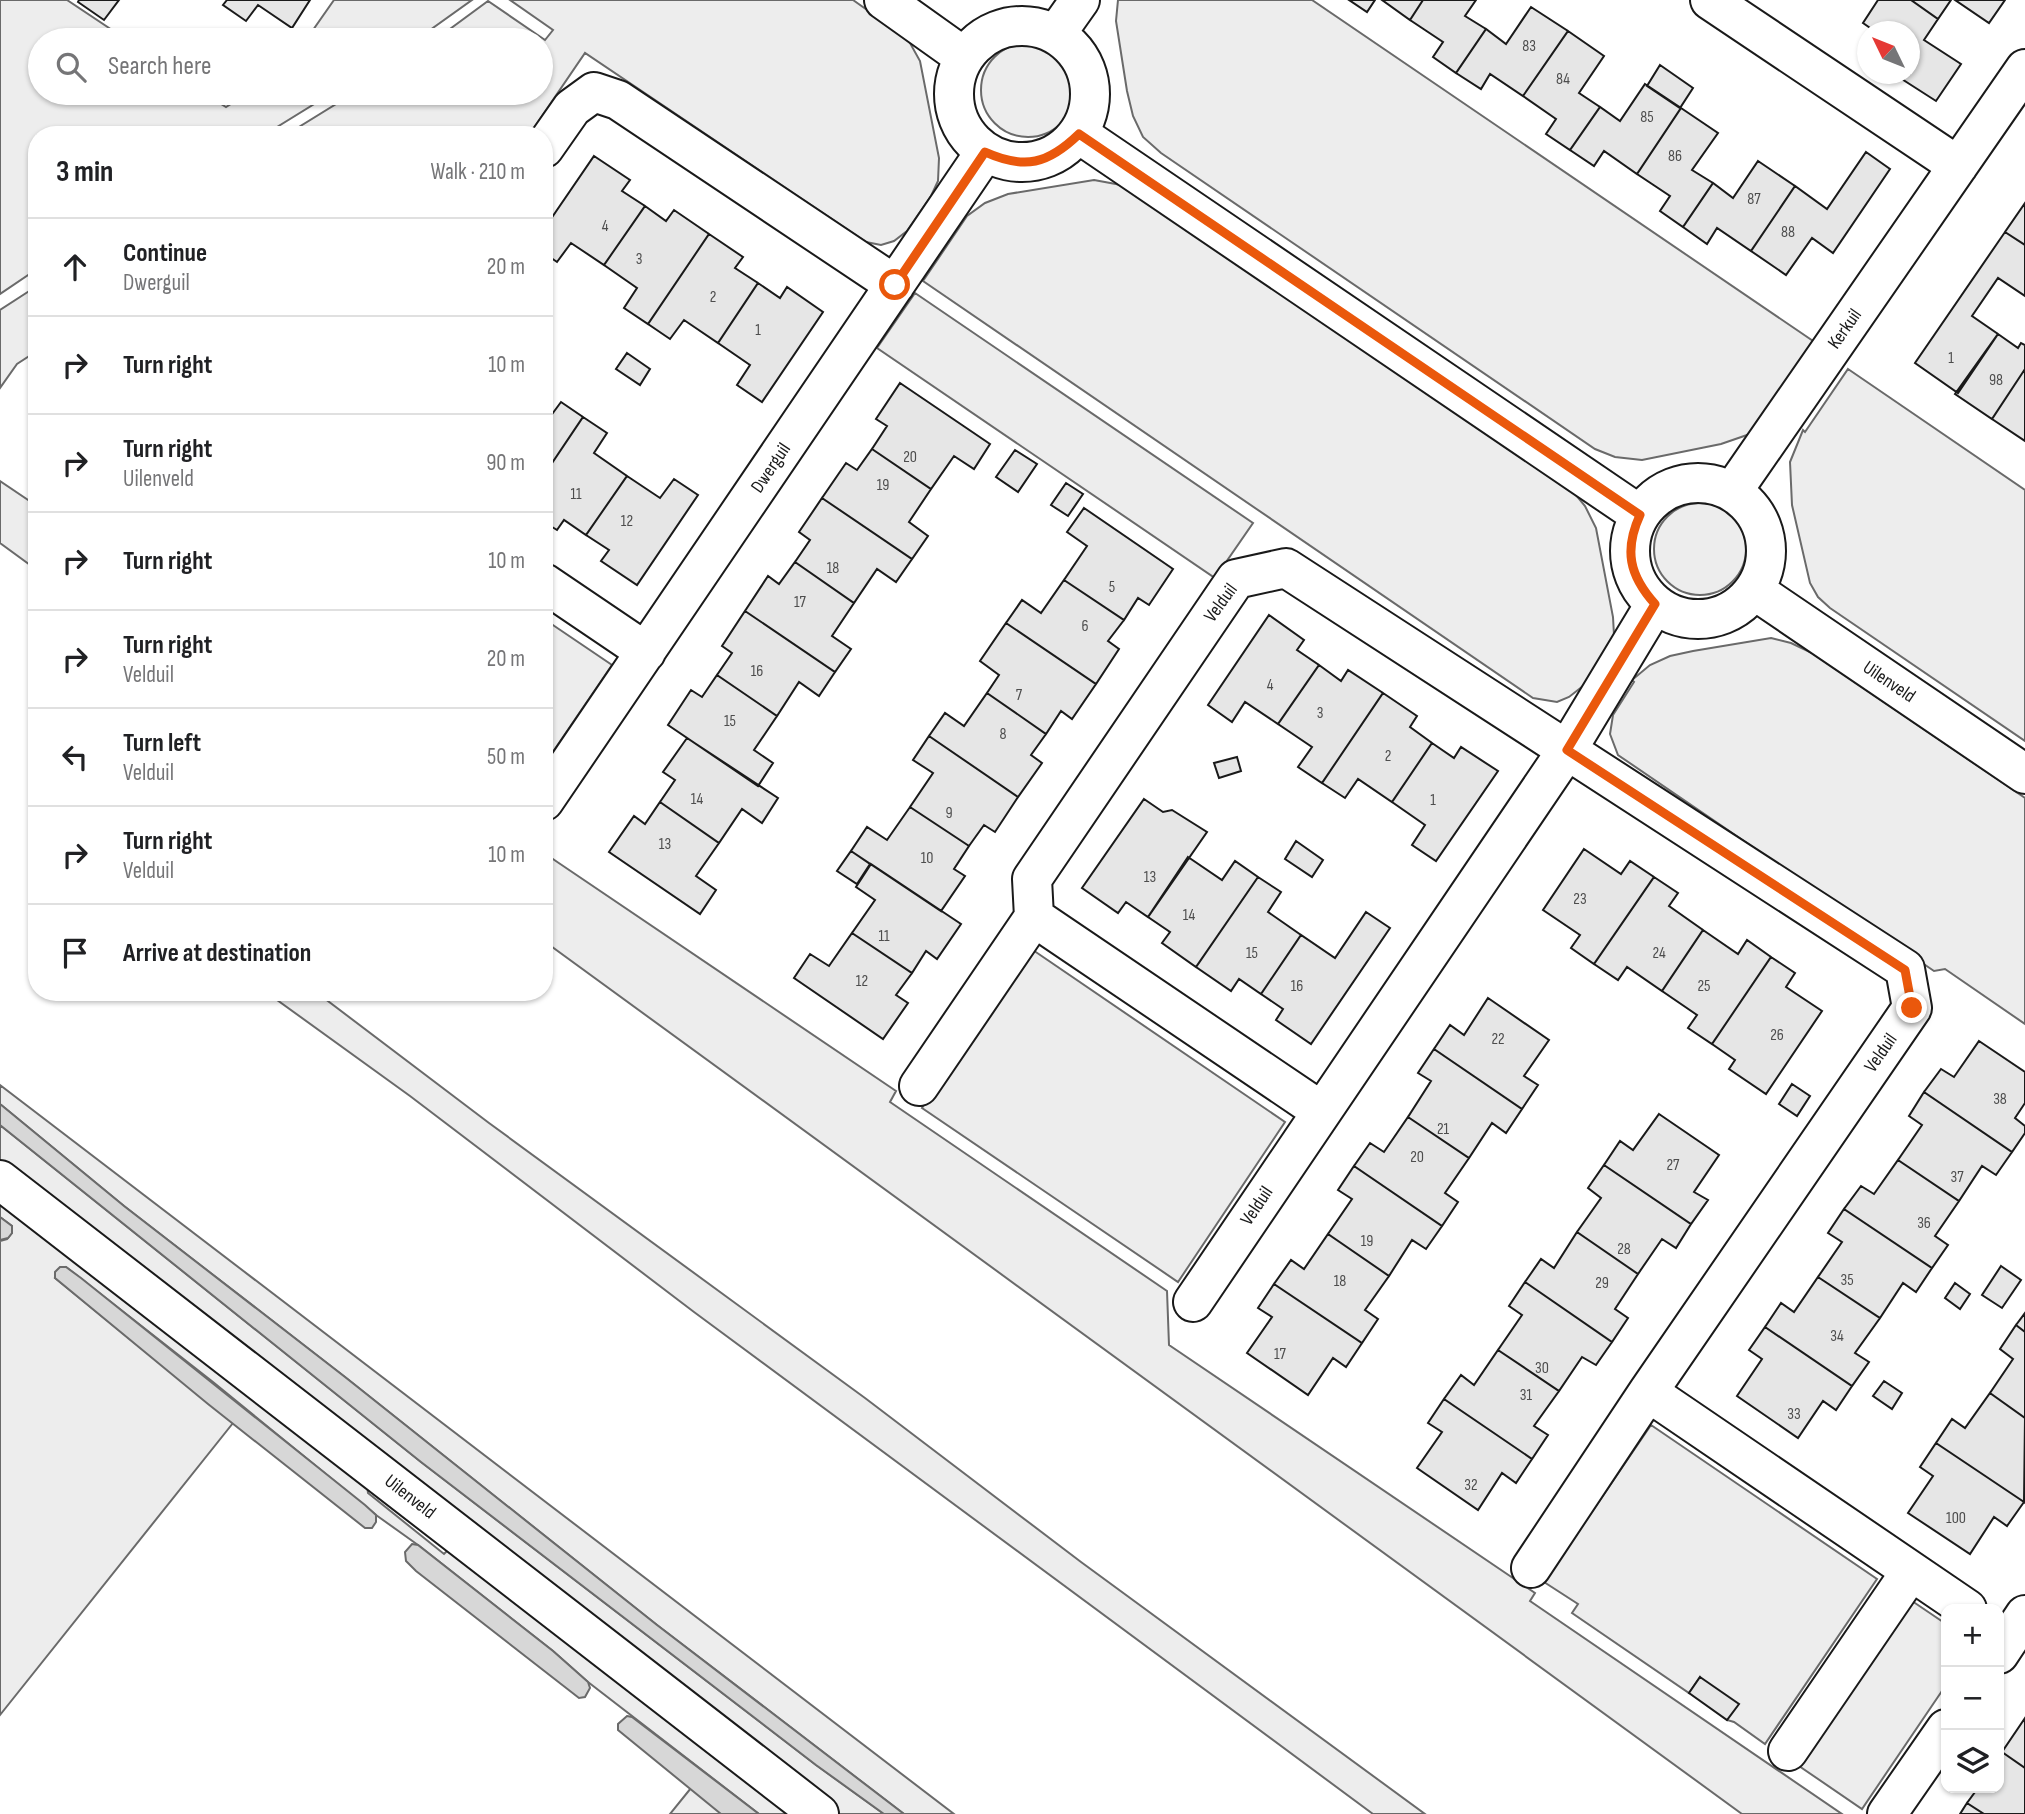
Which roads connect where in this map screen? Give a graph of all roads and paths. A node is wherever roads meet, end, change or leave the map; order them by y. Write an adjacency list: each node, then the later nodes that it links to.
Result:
1 (884, 0): 5 (street)
2 (1080, 0): 4 (street)
3 (1710, 0): 11 (street)
4 (1056, 34): 5 (street); 8 (street)
5 (964, 57): 10 (street)
6 (2025, 69): 7 (street, Kerkuil)
7 (2012, 113): 11 (street, Kerkuil)
8 (1079, 134): 10 (street); 14 (street)
9 (553, 135): 12 (street)
10 (985, 152): 12 (street, Dwerguil)
11 (1958, 166): 13 (street, Kerkuil)
12 (895, 285): 18 (street, Dwerguil)
13 (1732, 492): 14 (street); 16 (street)
14 (1640, 515): 17 (street)
15 (553, 589): 18 (street)
16 (1754, 590): 17 (street); 20 (street, Uilenveld)
17 (1655, 604): 19 (street, Velduil)
18 (646, 652): 21 (street, Dwerguil)
19 (1567, 750): 22 (street, Velduil); 24 (street, Velduil); 27 (street, Velduil)
20 (2025, 774)
21 (553, 788)
22 (1034, 917): 23 (street); 24 (street)
23 (919, 1086)
24 (1321, 1111): 26 (street, Velduil)
25 (0, 1180): 33 (street, Uilenveld)
26 (1193, 1302)
27 (1648, 1392): 28 (street, Velduil); 29 (street)
28 (1531, 1567)
29 (1911, 1571): 30 (street); 32 (street)
30 (1960, 1604)
31 (1945, 1730): 34 (street)
32 (1788, 1751)
33 (819, 1814)
34 (1887, 1814)

